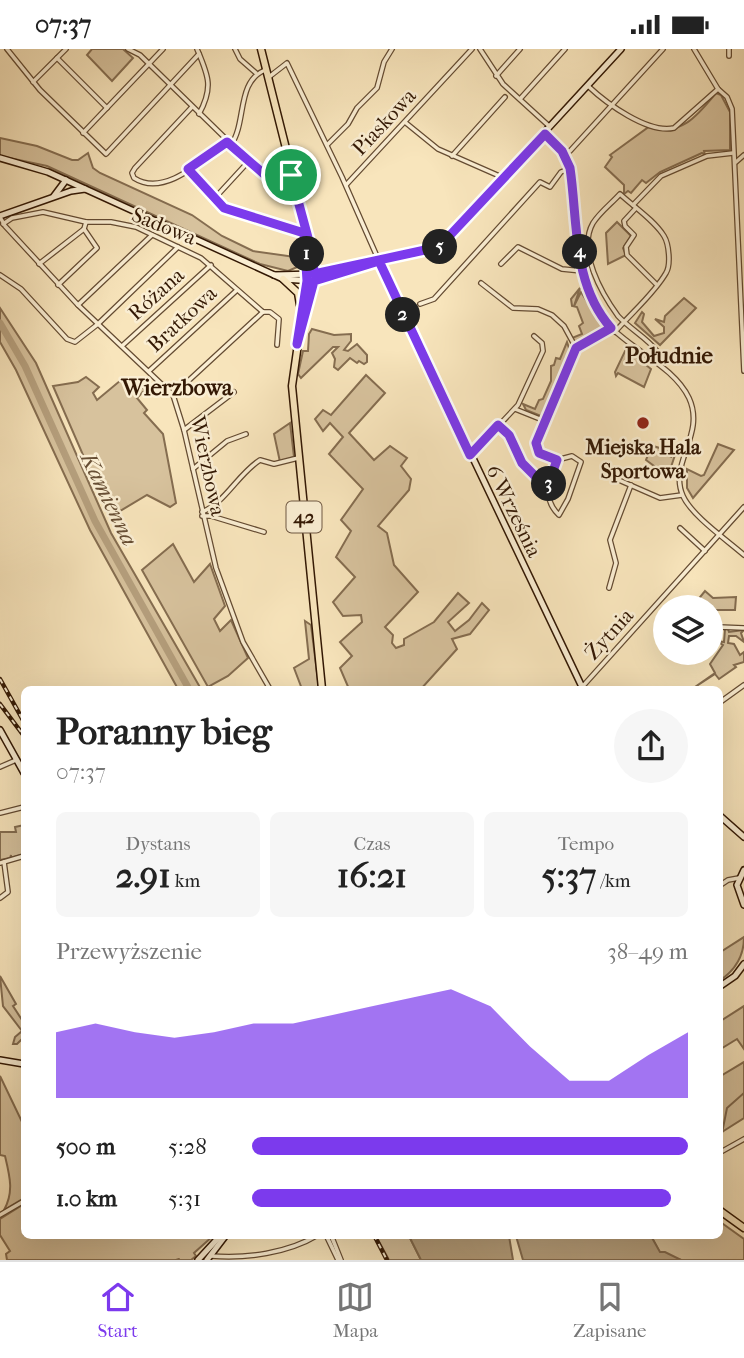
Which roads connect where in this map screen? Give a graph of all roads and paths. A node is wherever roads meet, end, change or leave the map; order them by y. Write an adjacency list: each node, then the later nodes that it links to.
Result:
1 (7, 49): 23 (street)
2 (66, 49): 18 (street)
3 (128, 49): 19 (street)
4 (163, 49): 19 (street)
5 (235, 49): 21 (street)
6 (261, 49): 20 (main road, 42)
7 (392, 49): 38 (street)
8 (472, 49): 33 (street, Piaskowa)
9 (480, 49): 22 (street)
10 (520, 49): 22 (street)
11 (565, 49): 28 (street)
12 (621, 49): 25 (street)
13 (663, 49): 30 (street)
14 (694, 49): 26 (street)
15 (729, 49): 17 (street)
16 (198, 51): 24 (street); 32 (street)
17 (729, 56)
18 (57, 58): 23 (street); 31 (street)
19 (149, 64): 24 (street); 31 (street)
20 (266, 73): 21 (street, 6 Września); 38 (street, 6 Września); 48 (main road, 42)
21 (256, 74): 37 (street)
22 (496, 76): 28 (street)
23 (33, 82): 35 (street)
24 (170, 86): 29 (street); 35 (street)
25 (588, 86): 30 (street); 34 (street)
26 (718, 89): 30 (street); 40 (street)
27 (505, 97): 42 (street)
28 (520, 99): 34 (street)
29 (192, 107): 32 (street); 47 (street)
30 (611, 107): 39 (street)
31 (107, 108): 35 (street)
32 (199, 114): 37 (street)
33 (406, 123): 42 (street); 51 (street, Piaskowa)
34 (551, 127): 36 (street)
35 (83, 132)
36 (545, 134): 46 (street); 49 (street)
37 (229, 144): 44 (street); 47 (street)
38 (327, 145): 51 (street, 6 Września)
39 (570, 151)
40 (733, 153): 45 (street); 56 (street)
41 (744, 155): 45 (street)
42 (452, 156): 49 (street)
43 (0, 158): 50 (street)
44 (248, 162): 48 (street); 55 (street)
45 (736, 162): 90 (street)
46 (570, 168): 69 (street); 78 (street)
47 (188, 169): 55 (street)
48 (291, 175): 58 (main road, 42)
49 (504, 178): 65 (street)
50 (68, 181): 52 (street); 53 (street); 54 (street)
51 (346, 185): 65 (street, 6 Września)
52 (85, 189): 53 (street); 71 (street)
53 (64, 193): 54 (street)
54 (52, 197): 57 (street)
55 (214, 199): 62 (street)
56 (634, 207): 76 (street); 76 (street); 82 (street)
57 (0, 216): 60 (street)
58 (303, 218): 62 (main road, 42); 72 (main road, 42)
59 (86, 222): 60 (street, Sadowa); 61 (street); 63 (street, Sadowa)
60 (3, 224): 66 (street, Wierzbowa)
61 (84, 229): 66 (street); 75 (street)
62 (304, 233): 72 (main road, 42)
63 (152, 235): 64 (street, Sadowa); 79 (street)
64 (178, 247): 68 (street, Sadowa); 83 (street)
65 (379, 261): 72 (street); 102 (street, 6 Września)
66 (39, 264): 75 (street, Wierzbowa)
67 (501, 264): 69 (street)
68 (211, 265): 77 (street, Sadowa); 89 (street, Różana)
69 (582, 271): 84 (street)
70 (0, 275): 83 (street)
71 (274, 275): 72 (street); 73 (street)
72 (310, 278): 73 (street); 81 (main road, 42); 87 (main road, 42)
73 (283, 279): 81 (main road)
74 (481, 283): 91 (street)
75 (58, 285): 79 (street, Wierzbowa)
76 (656, 285): 82 (street)
77 (237, 290): 80 (street, Sadowa); 93 (street, Bratkowa)
78 (420, 304)
79 (78, 305): 83 (street, Wierzbowa)
80 (263, 312): 88 (street, Sadowa); 96 (street)
81 (301, 318): 87 (main road, 42)
82 (624, 322): 85 (street); 92 (street)
83 (98, 324): 89 (street, Wierzbowa)
84 (611, 328): 85 (street); 91 (street)
85 (615, 332): 109 (street)
86 (534, 336): 97 (street)
87 (297, 344): 103 (main road, 42)
88 (277, 345)
89 (122, 346): 93 (street, Wierzbowa)
90 (743, 347): 94 (street)
91 (576, 348): 98 (street)
92 (657, 351)
93 (149, 371): 96 (street, Wierzbowa)
94 (744, 371)
95 (234, 392): 100 (street)
96 (173, 395): 100 (street, Wierzbowa)
97 (515, 408): 98 (street); 99 (street)
98 (545, 421): 104 (street)
99 (498, 425): 102 (street); 108 (street)
100 (184, 430): 105 (street, Wierzbowa)
101 (246, 434): 105 (street)
102 (470, 455): 123 (street, 6 Września)
103 (298, 458): 111 (street); 122 (main road, 42)
104 (557, 460): 108 (street); 108 (street)
105 (193, 470): 111 (street, Wierzbowa)
106 (605, 474): 107 (street)
107 (631, 485): 109 (street); 117 (street)
108 (547, 488)
109 (682, 495): 114 (street)
110 (744, 507): 114 (street, Żytnia)
111 (203, 513): 113 (street); 121 (street, Wierzbowa)
112 (681, 530): 115 (street)
113 (264, 533)
114 (720, 534): 115 (street, Żytnia); 116 (street)
115 (705, 551): 124 (street, Żytnia)
116 (744, 555)
117 (609, 588)
118 (723, 627): 119 (street)
119 (744, 628)
120 (744, 685): 125 (street)
121 (268, 686)
122 (322, 686)
123 (581, 686)
124 (585, 686)
125 (723, 700)
126 (0, 730): 127 (street)
127 (18, 759): 128 (street); 129 (street)
128 (21, 766)
129 (0, 767)
130 (21, 808): 131 (street)
131 (0, 813)
132 (723, 819): 133 (street)
133 (744, 837)
134 (21, 857): 135 (street)
135 (2, 863): 139 (street)
136 (744, 870): 137 (street)
137 (739, 878): 138 (street); 140 (street)
138 (723, 884)
139 (0, 898)
140 (744, 905)
141 (744, 964): 142 (street)
142 (723, 984)
143 (0, 1060): 144 (street)
144 (21, 1064)
145 (744, 1139): 146 (street)
146 (723, 1151)
147 (21, 1203): 149 (street)
148 (723, 1213): 150 (main road)
149 (0, 1215)
150 (744, 1228)
151 (218, 1239): 155 (street)
152 (222, 1239): 155 (street)
153 (309, 1239): 155 (street)
154 (330, 1239): 156 (street)
155 (205, 1259)
156 (340, 1260)

